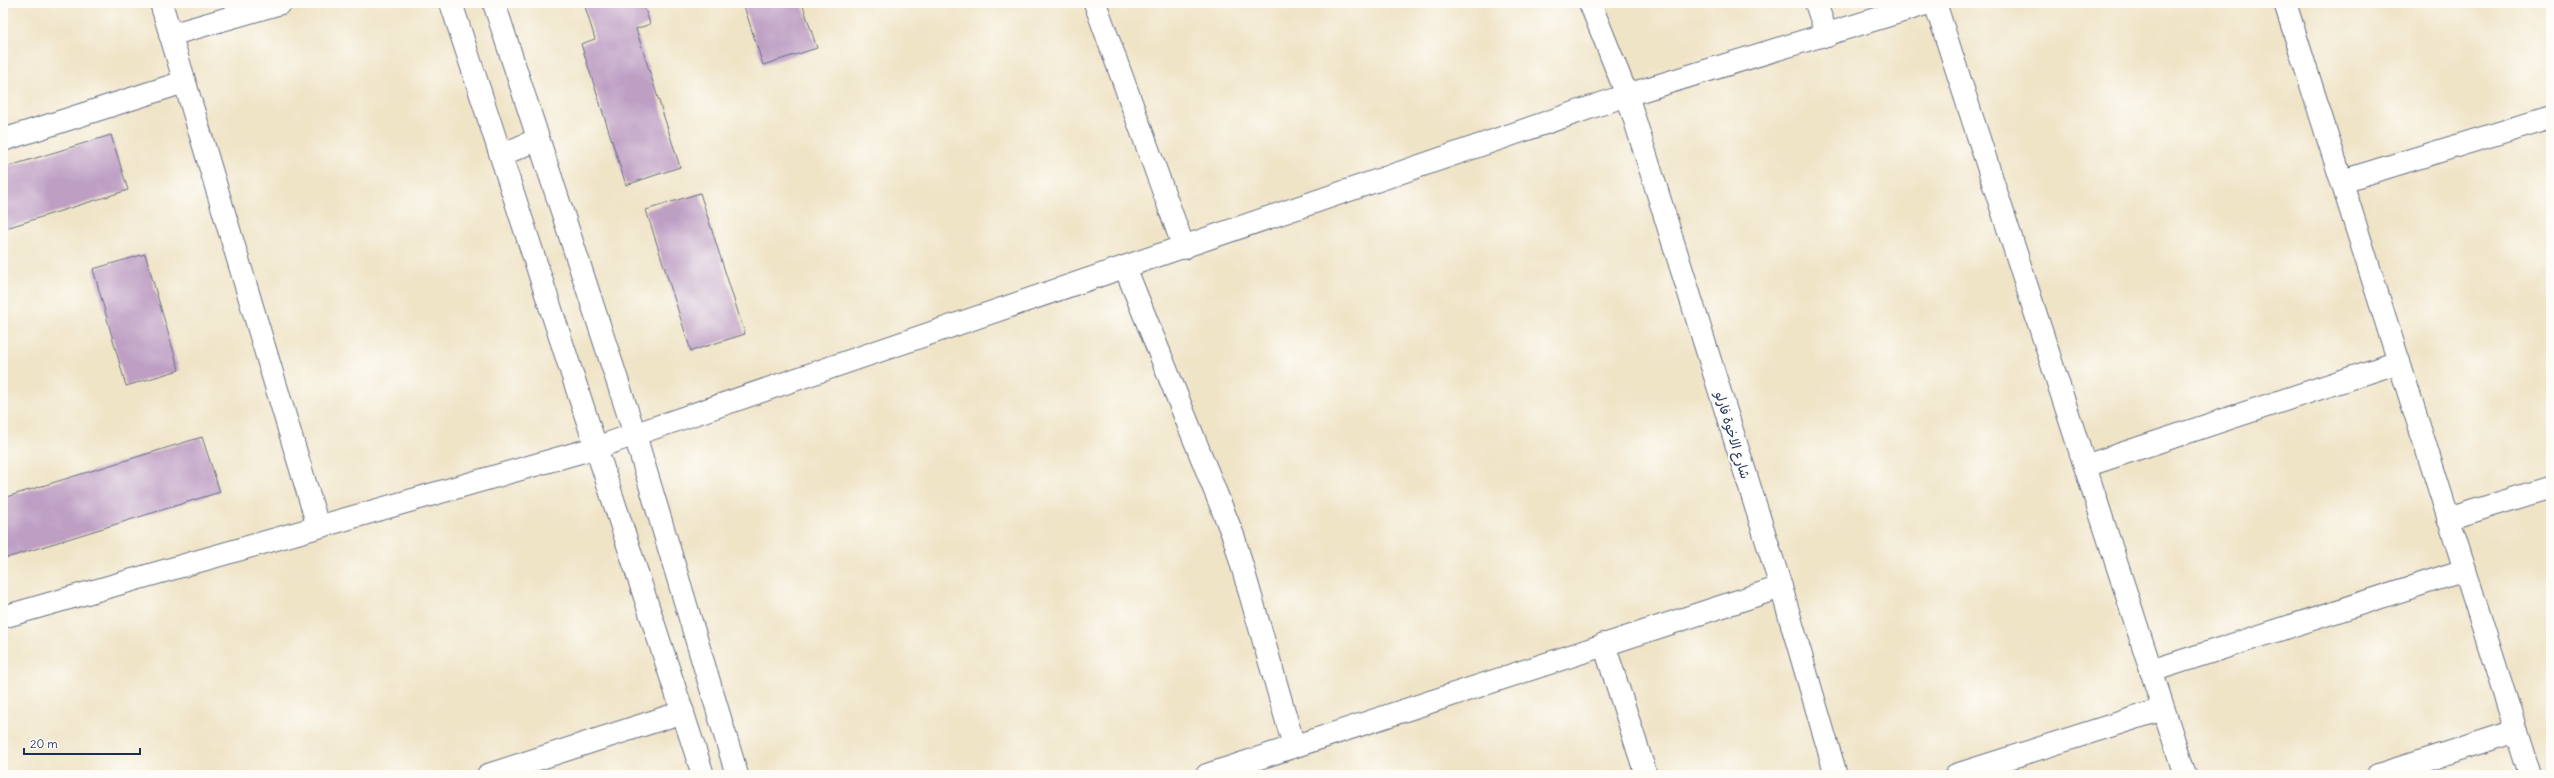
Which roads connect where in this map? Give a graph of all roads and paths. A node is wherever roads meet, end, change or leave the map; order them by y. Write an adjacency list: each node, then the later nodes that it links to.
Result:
1 (161, 3): 11 (street)
2 (281, 3): 11 (street)
3 (452, 3): 18 (street)
4 (494, 3): 16 (street)
5 (1095, 3): 20 (street)
6 (1590, 3): 14 (street, شارع الاخوة فارلو)
7 (1816, 3): 12 (street)
8 (1929, 3): 12 (street)
9 (1935, 3): 25 (street)
10 (2285, 3): 19 (street)
11 (170, 35): 13 (street)
12 (1827, 36): 14 (street)
13 (184, 82): 17 (street); 28 (street)
14 (1627, 95): 20 (street); 30 (street, شارع الاخوة فارلو)
15 (2551, 117): 19 (street)
16 (538, 139): 18 (street); 23 (street)
17 (3, 140)
18 (502, 156): 24 (street)
19 (2342, 181): 22 (street)
20 (1184, 248): 21 (street)
21 (1125, 268): 23 (street); 37 (street)
22 (2399, 362): 25 (street); 27 (street)
23 (635, 435): 24 (street); 40 (street)
24 (598, 447): 28 (street); 35 (street)
25 (2085, 466): 33 (street)
26 (2551, 486): 27 (street)
27 (2448, 519): 29 (street)
28 (318, 526): 31 (street)
29 (2465, 570): 33 (street); 36 (street)
30 (1781, 587): 32 (street); 43 (street, شارع الاخوة فارلو)
31 (3, 617)
32 (1604, 644): 37 (street); 42 (street)
33 (2151, 671): 34 (street)
34 (2163, 709): 44 (street); 45 (street)
35 (682, 712): 38 (street); 39 (street)
36 (2516, 731): 46 (street); 47 (street)
37 (1294, 746): 41 (street)
38 (488, 775)
39 (703, 775)
40 (737, 775)
41 (1207, 775)
42 (1646, 775)
43 (1836, 775)
44 (1956, 775)
45 (2185, 775)
46 (2378, 775)
47 (2530, 775)

